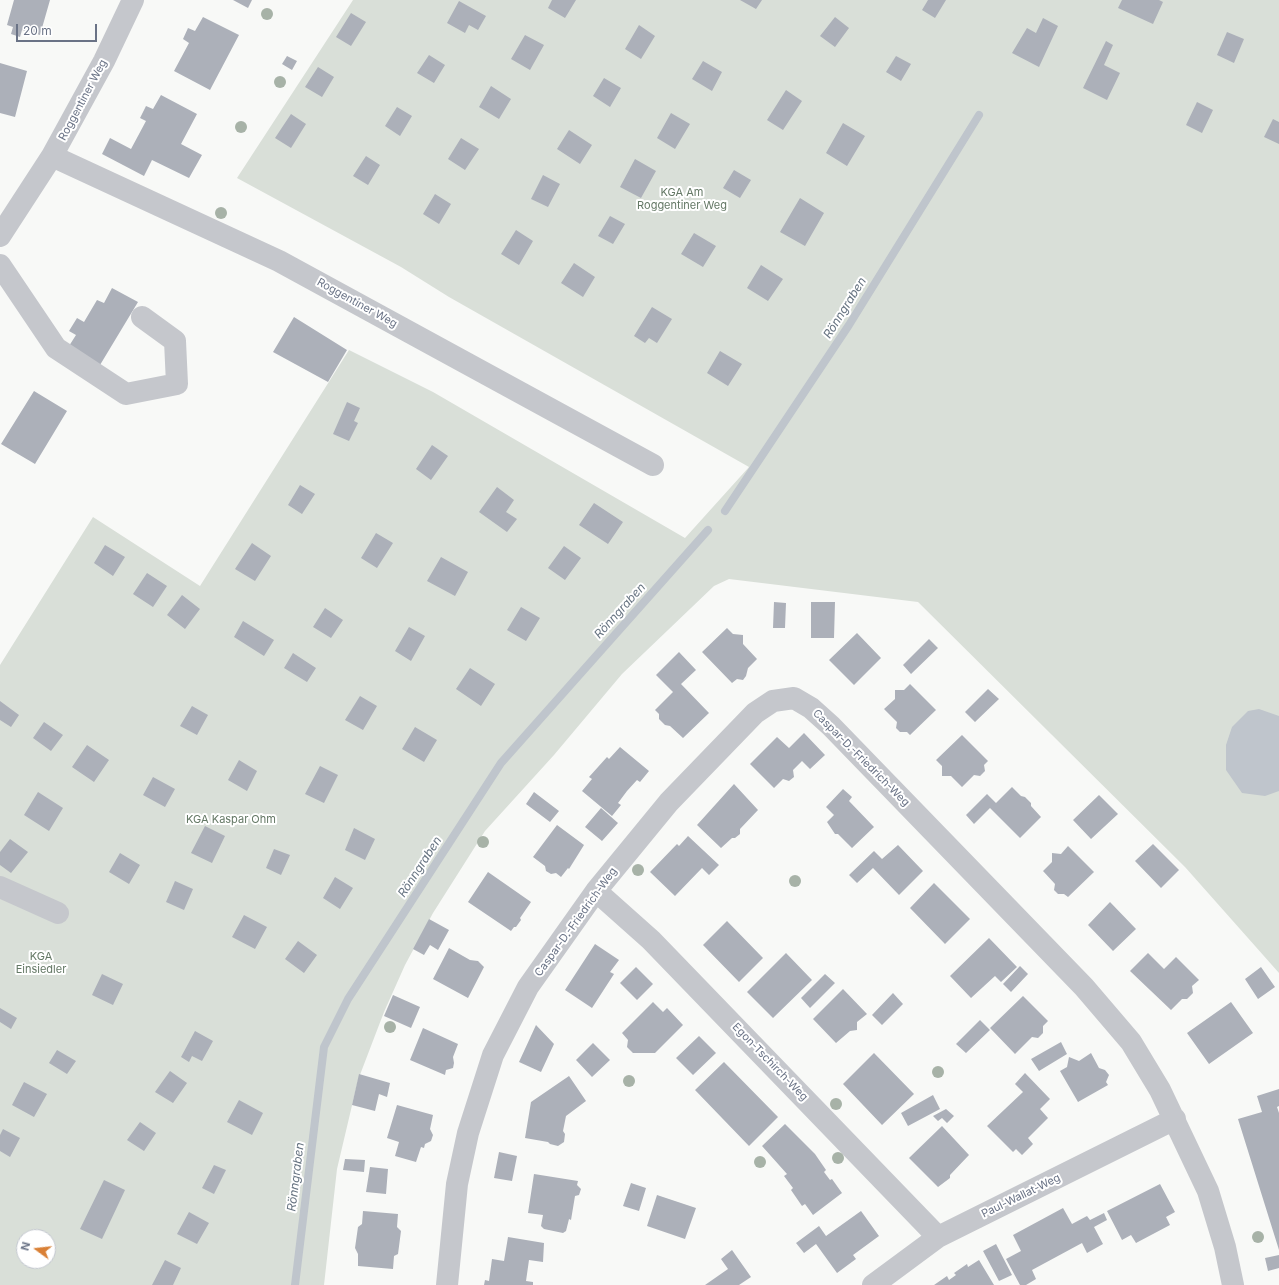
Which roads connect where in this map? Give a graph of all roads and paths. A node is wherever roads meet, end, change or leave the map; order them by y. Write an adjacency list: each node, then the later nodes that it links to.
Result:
1 (133, 0): 2 (street, Roggentiner Weg)
2 (52, 156): 3 (street, Roggentiner Weg); 6 (street, Roggentiner Weg)
3 (1, 232)
4 (0, 265): 5 (street)
5 (142, 317)
6 (653, 465)
7 (0, 887): 9 (street)
8 (596, 891): 10 (street, Caspar-D.-Friedrich-Weg); 11 (street, Egon-Tschirch-Weg); 12 (street, Caspar-D.-Friedrich-Weg)
9 (58, 913)
10 (1175, 1119): 11 (street, Paul-Wallat-Weg); 14 (street, Caspar-D.-Friedrich-Weg)
11 (938, 1237): 13 (street, Paul-Wallat-Weg)
12 (447, 1285)
13 (874, 1285)
14 (1233, 1285)

